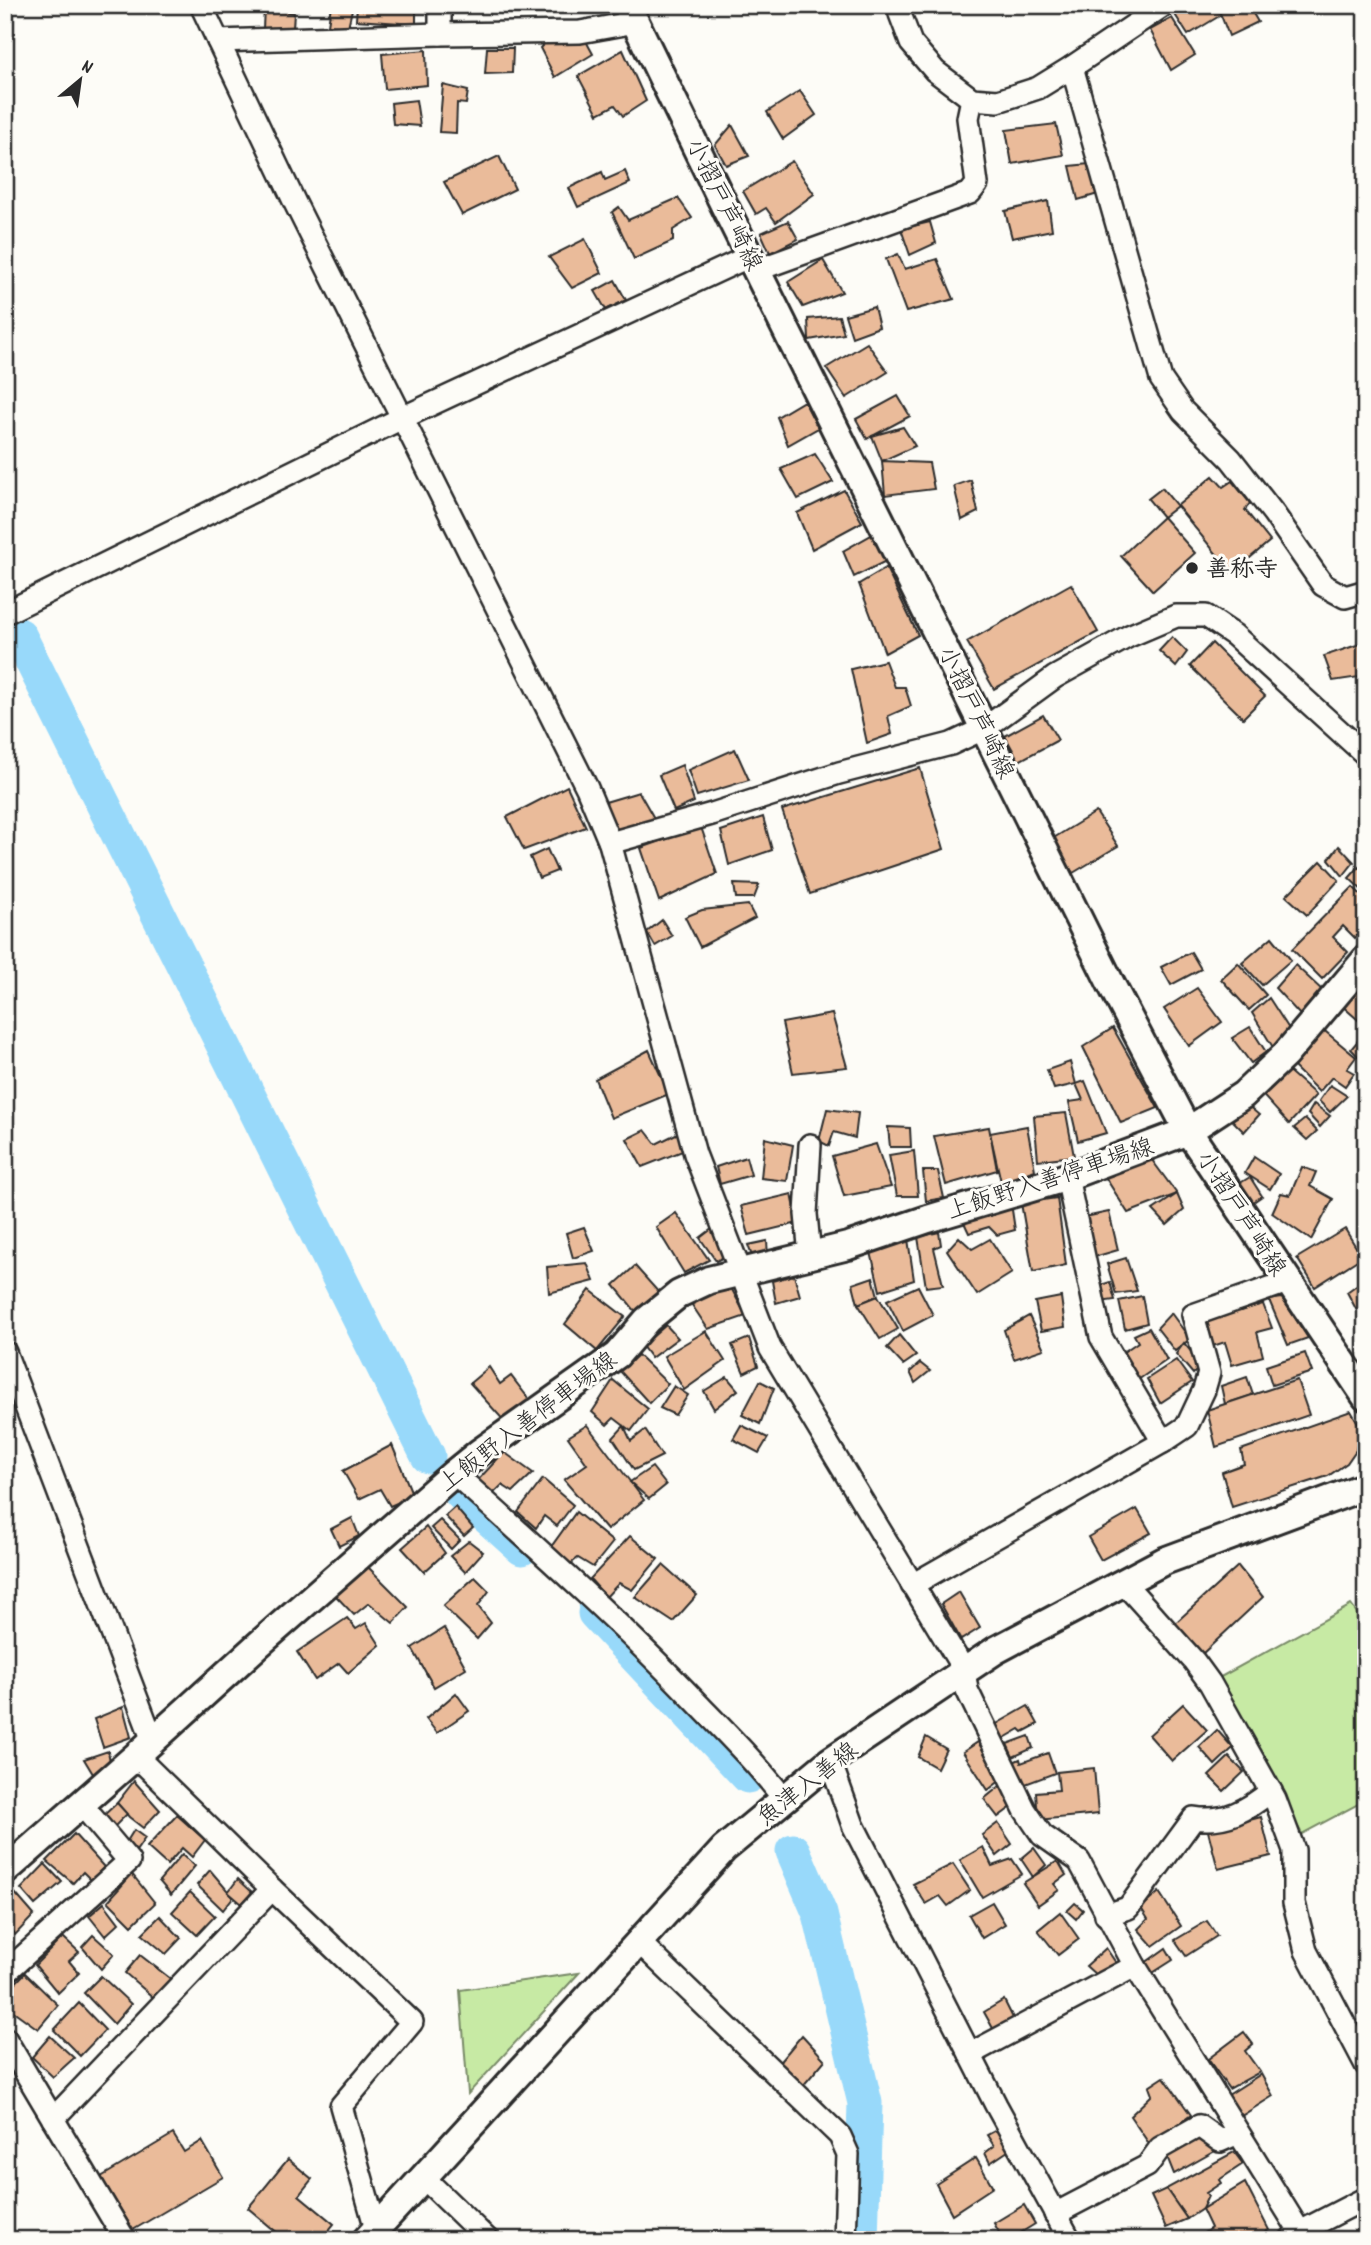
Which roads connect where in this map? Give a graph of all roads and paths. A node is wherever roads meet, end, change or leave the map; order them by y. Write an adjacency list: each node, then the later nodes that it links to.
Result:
1 (201, 5): 7 (street)
2 (440, 5): 6 (street)
3 (900, 5): 9 (street)
4 (1164, 5): 8 (street)
5 (632, 14): 6 (street); 10 (main road, 小摺戸芦崎線)
6 (440, 34): 7 (street)
7 (218, 41): 11 (street)
8 (1072, 67): 9 (street); 12 (street)
9 (972, 99): 10 (street)
10 (753, 263): 11 (street); 14 (main road, 小摺戸芦崎線)
11 (402, 418): 13 (street); 16 (street)
12 (1366, 591)
13 (5, 613)
14 (985, 728): 15 (street); 16 (street); 18 (main road, 小摺戸芦崎線)
15 (1366, 755)
16 (610, 843): 22 (street)
17 (1366, 959): 18 (main road, 上飯野入善停車場線)
18 (1188, 1131): 20 (main road, 上飯野入善停車場線); 23 (main road, 小摺戸芦崎線)
19 (810, 1145): 21 (street)
20 (1067, 1177): 21 (main road, 上飯野入善停車場線); 26 (street)
21 (810, 1256): 22 (main road, 上飯野入善停車場線)
22 (740, 1273): 27 (main road, 上飯野入善停車場線); 30 (street)
23 (1287, 1282): 25 (main road, 小摺戸芦崎線); 26 (street)
24 (5, 1352): 32 (street)
25 (1366, 1397)
26 (1163, 1442): 30 (street)
27 (454, 1473): 32 (main road, 上飯野入善停車場線); 35 (street)
28 (1366, 1486): 29 (main road, 魚津入善線)
29 (1123, 1582): 31 (main road, 魚津入善線); 34 (street)
30 (912, 1585): 31 (street)
31 (964, 1670): 33 (main road, 魚津入善線); 39 (street)
32 (144, 1749): 36 (main road, 上飯野入善停車場線); 38 (street)
33 (830, 1761): 35 (main road, 魚津入善線); 44 (street)
34 (1271, 1791): 39 (street); 45 (street)
35 (785, 1799): 40 (main road, 魚津入善線)
36 (81, 1804): 37 (main road, 上飯野入善停車場線); 42 (street)
37 (5, 1871)
38 (272, 1889): 46 (street); 51 (street)
39 (1106, 1915): 41 (street)
40 (639, 1942): 48 (main road, 魚津入善線); 55 (street)
41 (1135, 1966): 44 (street); 47 (street)
42 (5, 1973)
43 (5, 2038): 46 (street)
44 (970, 2054): 50 (street)
45 (1366, 2065)
46 (53, 2119): 53 (street)
47 (1238, 2133): 50 (street); 52 (street)
48 (424, 2177): 51 (main road, 魚津入善線); 54 (street)
49 (1366, 2197): 52 (street)
50 (1055, 2214): 56 (street)
51 (371, 2234)
52 (1298, 2237)
53 (125, 2240)
54 (488, 2240)
55 (845, 2240)
56 (1070, 2240)

